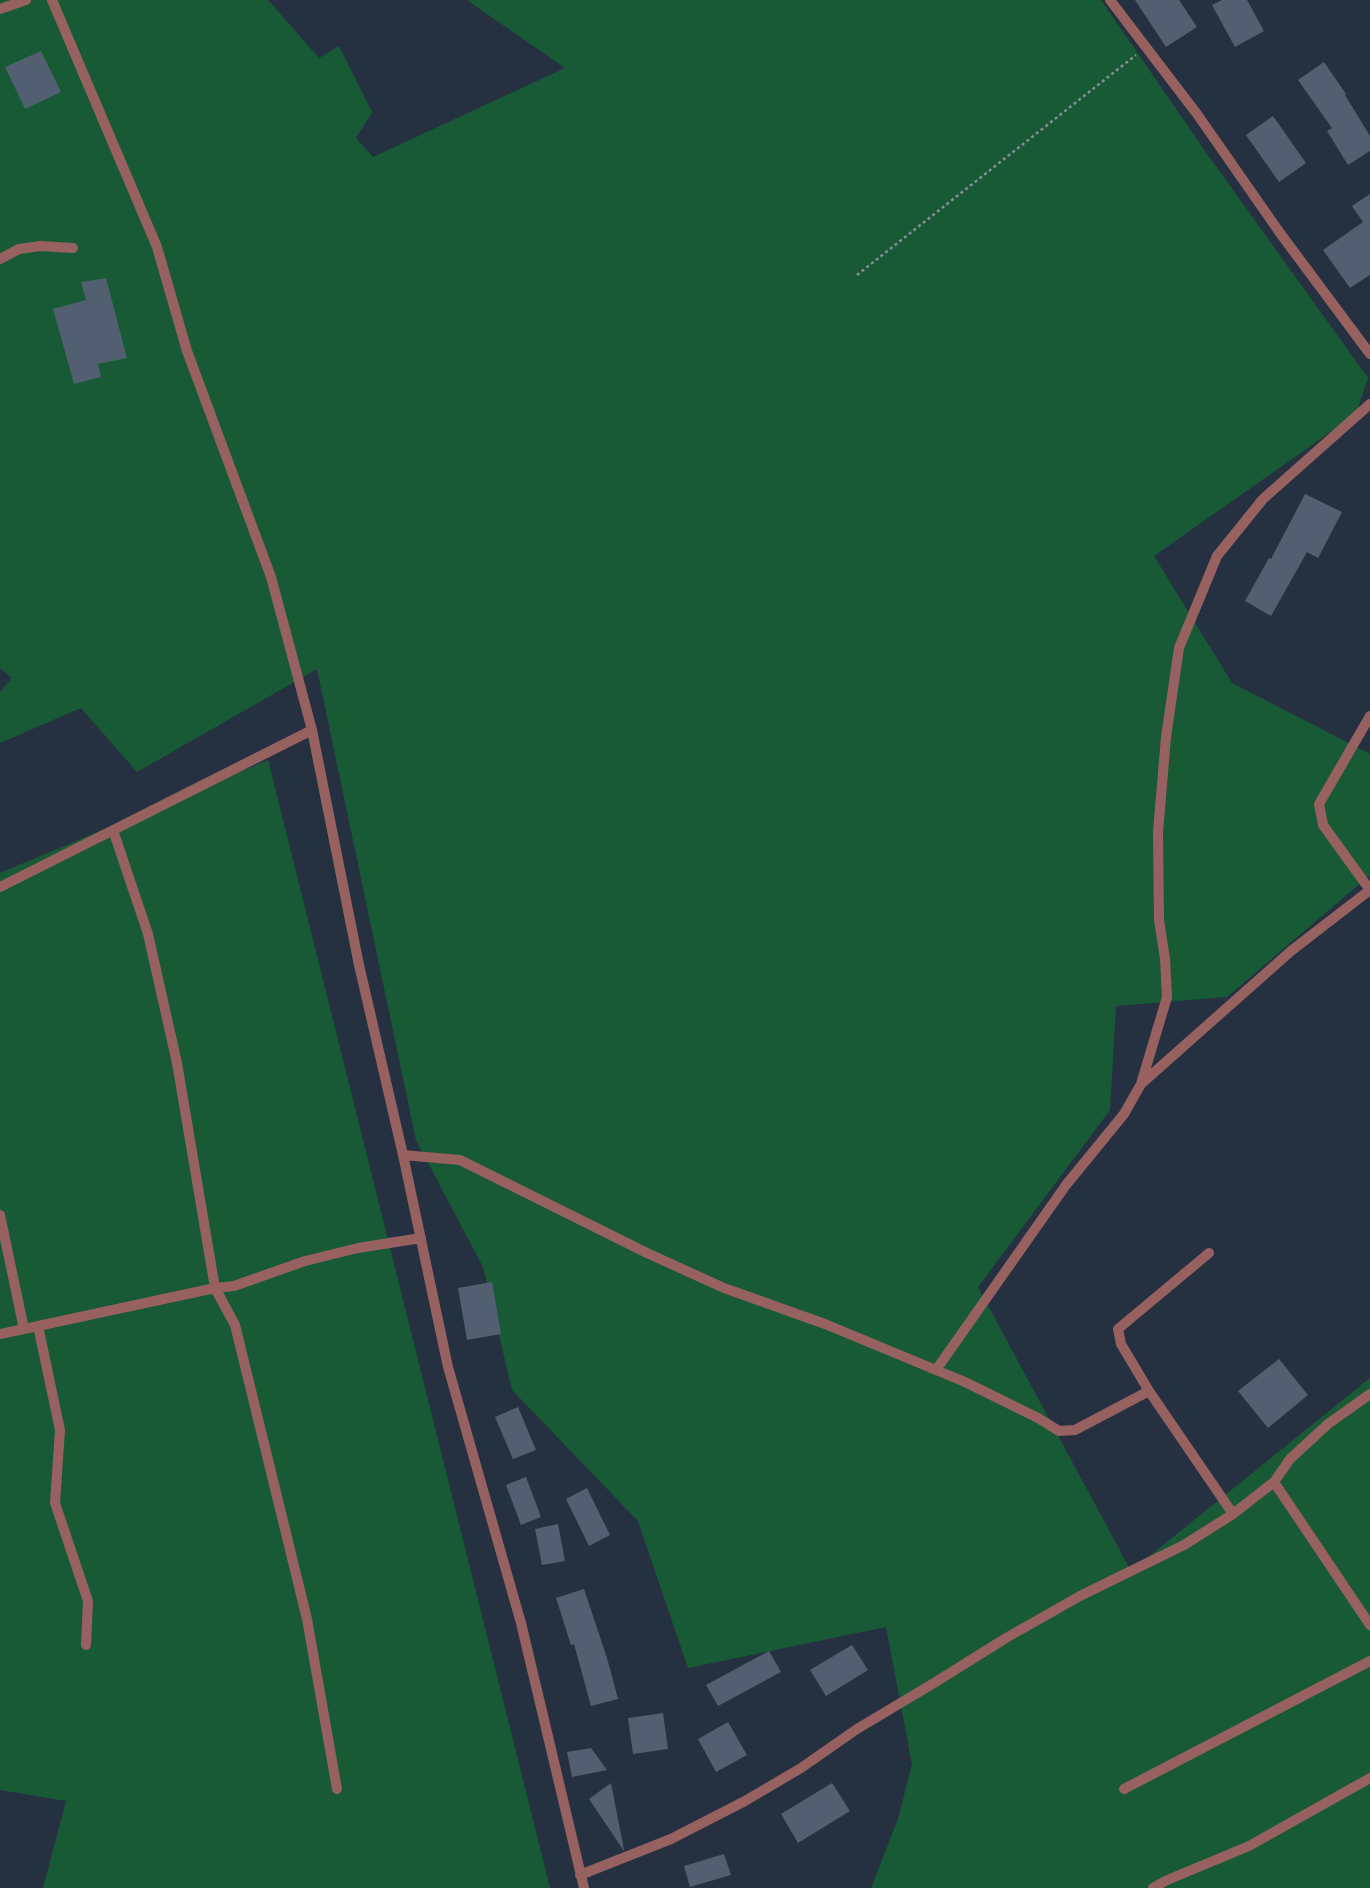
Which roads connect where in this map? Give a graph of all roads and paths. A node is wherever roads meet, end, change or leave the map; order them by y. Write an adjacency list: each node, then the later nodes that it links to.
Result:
1 (26, 0): 4 (street)
2 (52, 0): 12 (street)
3 (1110, 0): 5 (street)
4 (0, 9)
5 (1145, 47): 8 (path); 9 (street)
6 (73, 248): 7 (street)
7 (0, 259)
8 (857, 275)
9 (1370, 354)
10 (1370, 404): 15 (street)
11 (1370, 716): 15 (street)
12 (312, 730): 13 (street); 16 (street)
13 (113, 830): 14 (street); 20 (street)
14 (0, 887)
15 (1142, 1084): 24 (street)
16 (403, 1155): 18 (street); 24 (street)
17 (0, 1216): 22 (street)
18 (421, 1238): 20 (street); 35 (street)
19 (1209, 1253): 25 (street)
20 (215, 1288): 21 (street); 33 (street)
21 (38, 1326): 22 (street); 30 (street)
22 (24, 1329): 23 (street)
23 (0, 1334)
24 (936, 1370): 25 (street)
25 (1149, 1391): 28 (street)
26 (1370, 1394): 27 (street)
27 (1274, 1482): 28 (street); 29 (street)
28 (1233, 1514): 35 (street)
29 (1370, 1625)
30 (86, 1645)
31 (1370, 1662): 34 (street)
32 (1370, 1778): 37 (street)
33 (337, 1788)
34 (1124, 1789)
35 (580, 1875): 36 (street)
36 (584, 1888)
37 (1153, 1888)

